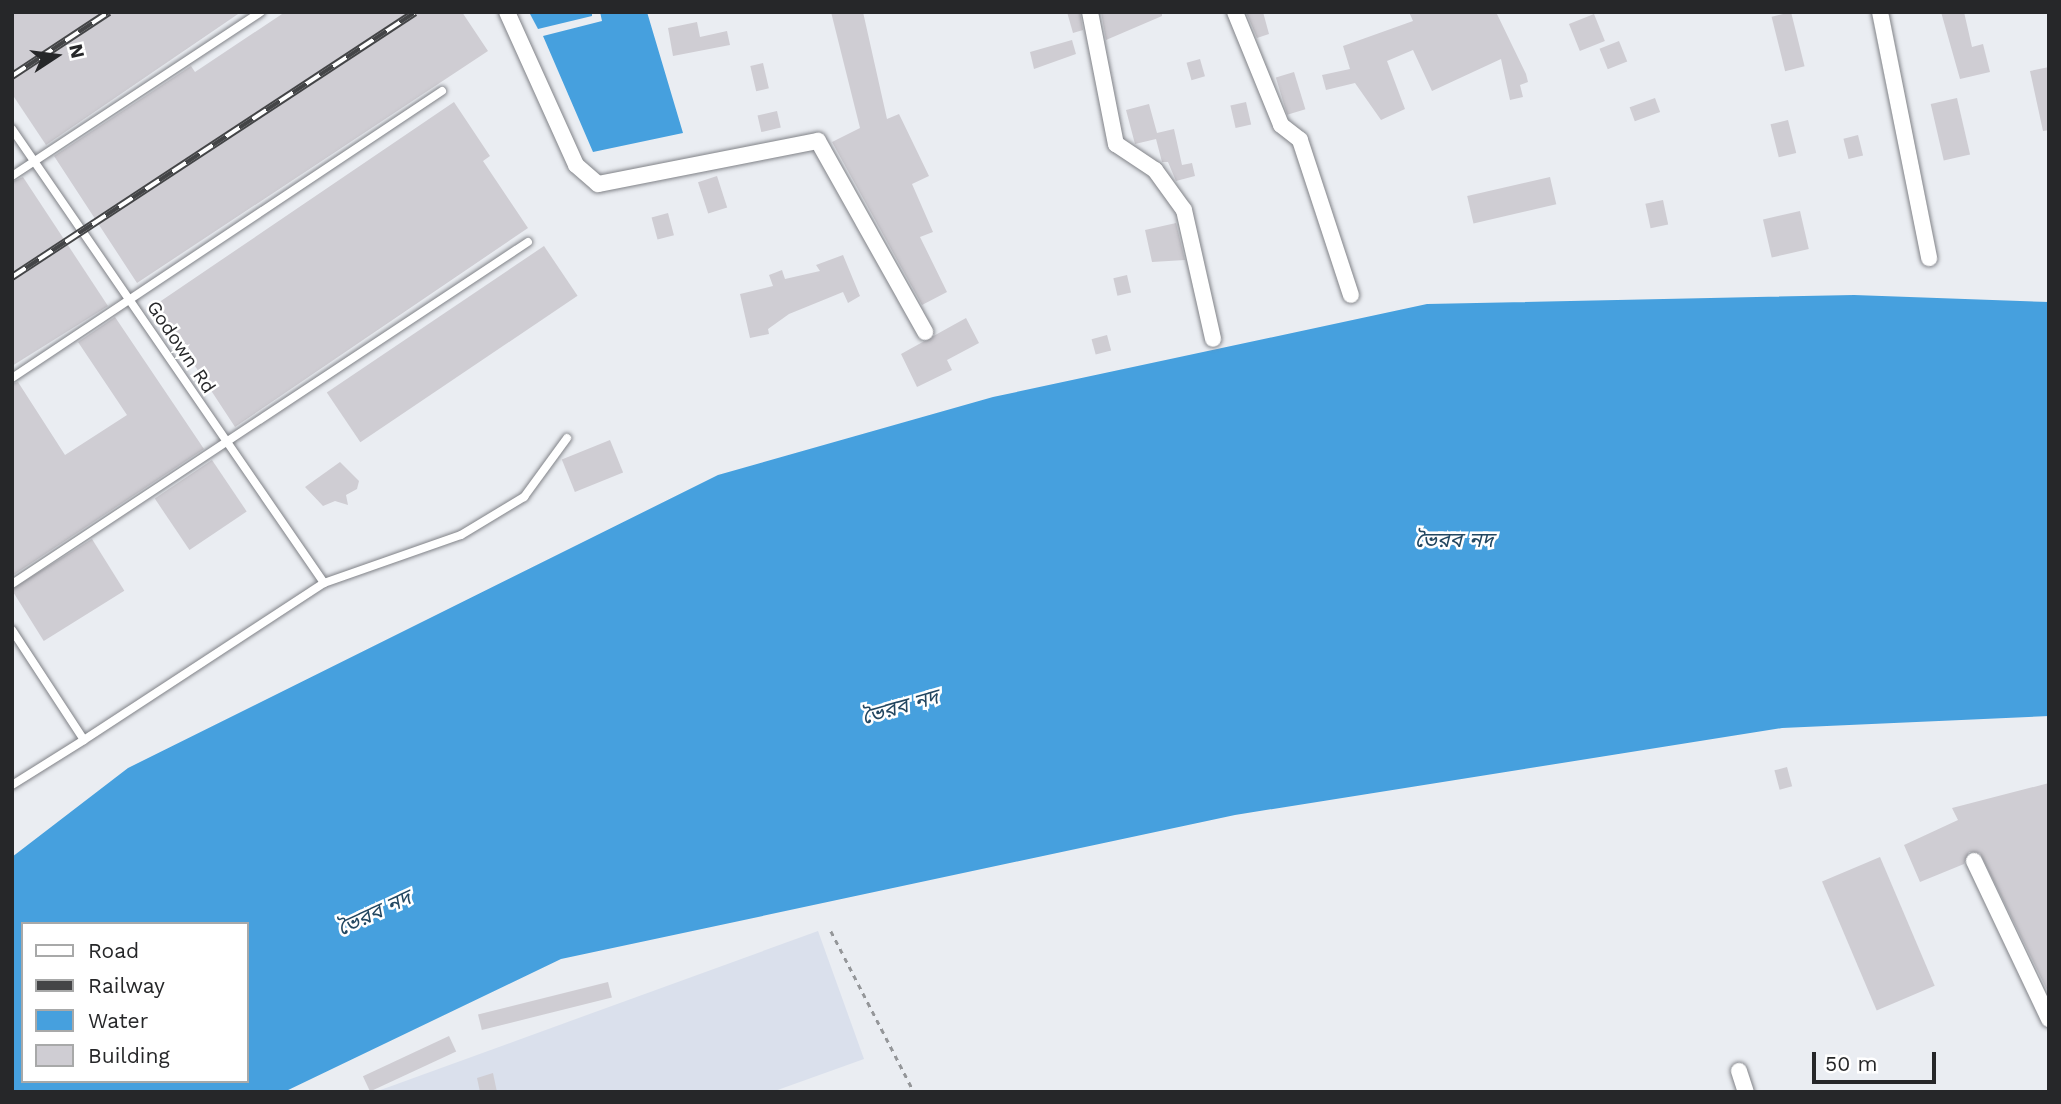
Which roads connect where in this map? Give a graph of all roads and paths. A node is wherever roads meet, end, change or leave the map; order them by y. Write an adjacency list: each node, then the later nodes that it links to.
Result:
1 (261, 12): 8 (lane)
2 (507, 12): 14 (street)
3 (1090, 12): 15 (street)
4 (1235, 12): 12 (street)
5 (1881, 12): 11 (street)
6 (442, 91): 13 (lane)
7 (12, 129): 8 (lane, Godown Rd)
8 (35, 162): 9 (lane); 13 (lane, Godown Rd)
9 (12, 177)
10 (528, 242): 18 (lane)
11 (1929, 258)
12 (1351, 295)
13 (130, 301): 16 (lane); 18 (lane, Godown Rd)
14 (925, 332)
15 (1213, 339)
16 (12, 378)
17 (567, 438): 19 (lane)
18 (228, 444): 19 (lane, Godown Rd); 20 (lane)
19 (324, 583): 22 (lane)
20 (12, 584)
21 (12, 630): 22 (lane)
22 (84, 740): 23 (lane)
23 (12, 785)
24 (1974, 861): 26 (street)
25 (831, 931): 28 (path)
26 (2049, 1019)
27 (1739, 1071): 29 (street)
28 (914, 1092)
29 (1746, 1092)

